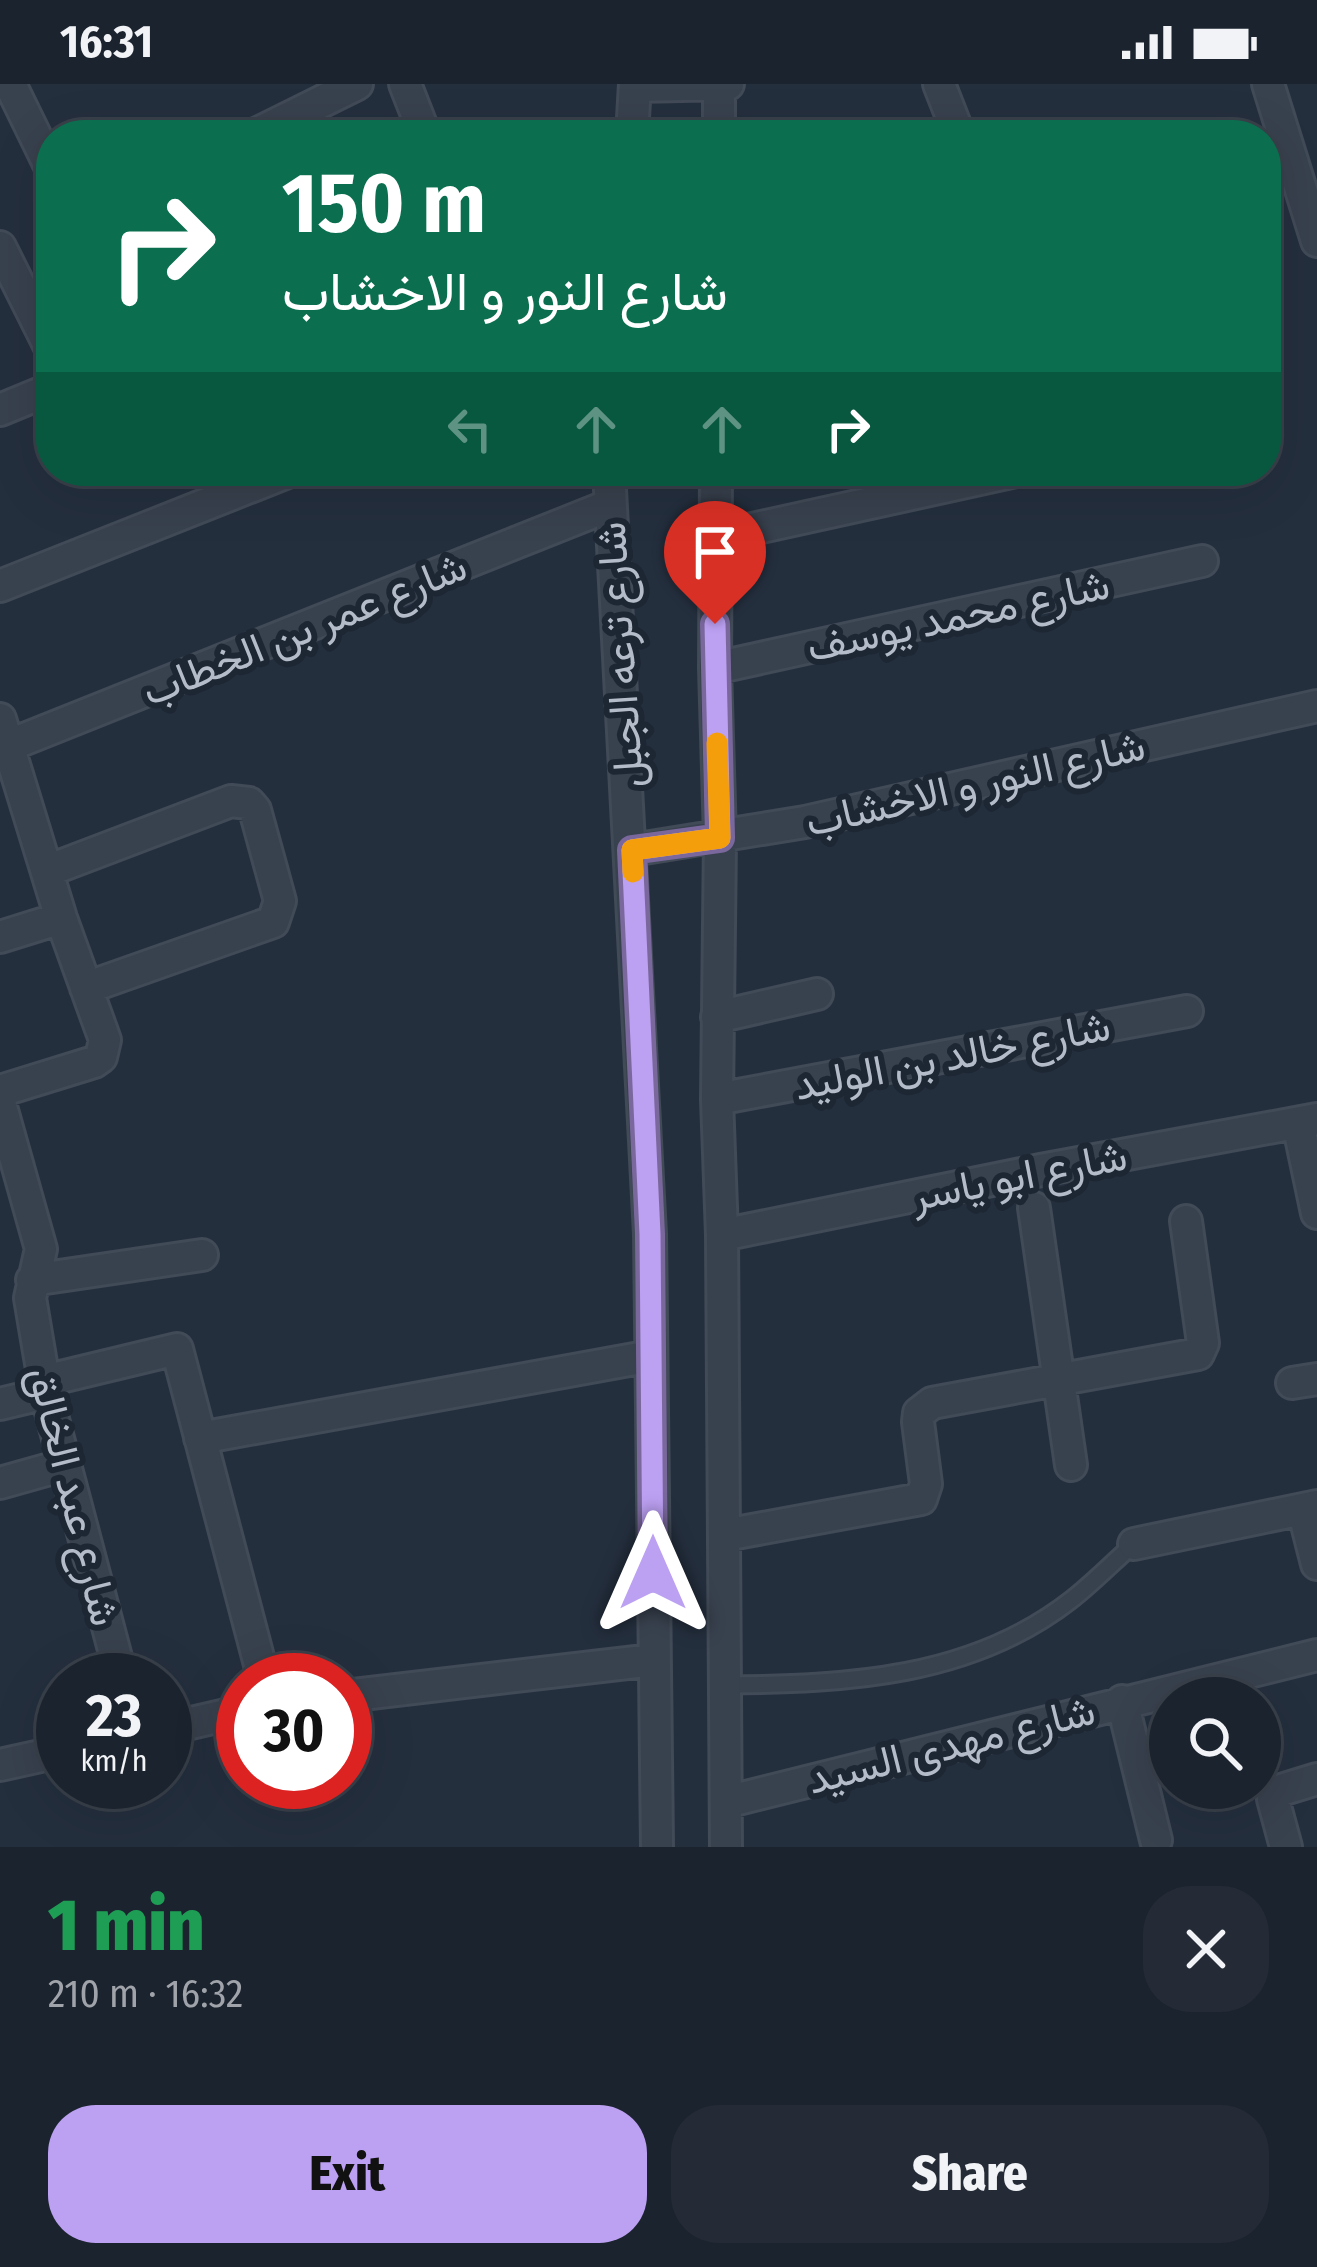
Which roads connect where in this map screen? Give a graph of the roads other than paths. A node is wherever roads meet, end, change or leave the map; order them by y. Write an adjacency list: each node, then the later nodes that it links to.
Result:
1 (10, 84): 15 (street)
2 (357, 84): 8 (street)
3 (405, 84): 9 (street)
4 (939, 84): 12 (street)
5 (1268, 84): 13 (street)
6 (635, 85): 7 (street); 10 (street)
7 (722, 85): 11 (street)
8 (284, 120)
9 (419, 120)
10 (633, 120)
11 (720, 120)
12 (952, 120)
13 (1279, 120)
14 (1281, 126): 16 (street)
15 (36, 137)
16 (1317, 242)
17 (0, 247): 18 (street)
18 (36, 319)
19 (36, 394): 20 (street)
20 (0, 410)
21 (252, 486): 28 (street)
22 (609, 486): 25 (street, شارع ترعه الجبل)
23 (716, 486): 26 (street)
24 (947, 486): 26 (street)
25 (608, 506): 31 (street, شارع عمر بن الخطاب); 33 (street, شارع ترعه الجبل)
26 (716, 536): 29 (street)
27 (1202, 561): 29 (street, شارع محمد يوسف)
28 (0, 586)
29 (715, 668): 32 (street)
30 (1317, 706): 32 (street, شارع النور و الاخشاب)
31 (3, 738): 34 (street)
32 (720, 838): 33 (street, شارع النور و الاخشاب); 40 (street)
33 (632, 850): 51 (street, شارع ترعه الجبل)
34 (47, 872): 35 (street); 37 (street)
35 (61, 918): 36 (street); 37 (street)
36 (0, 937)
37 (86, 988): 41 (street)
38 (817, 994): 40 (street)
39 (1187, 1011): 42 (street, شارع خالد بن الوليد)
40 (717, 1017): 42 (street)
41 (0, 1091)
42 (716, 1099): 48 (street)
43 (0, 1102): 50 (street, شارع عبد الخالق)
44 (1308, 1121): 46 (street); 48 (street, شارع ابو ياسر)
45 (1034, 1208): 52 (street)
46 (1317, 1213)
47 (1186, 1221): 52 (street)
48 (722, 1235): 60 (street)
49 (202, 1255): 50 (street)
50 (32, 1280): 53 (street, شارع عبد الخالق)
51 (651, 1356): 55 (street); 66 (street, شارع ترعه الجبل)
52 (1059, 1380): 57 (street); 60 (street)
53 (45, 1387): 54 (street); 55 (street); 56 (street, شارع عبد الخالق)
54 (0, 1404)
55 (200, 1438): 64 (street)
56 (64, 1465): 58 (street); 63 (street, شارع عبد الخالق)
57 (1071, 1465)
58 (0, 1483)
59 (1310, 1508): 61 (street); 62 (street)
60 (725, 1535): 67 (street)
61 (1134, 1544): 67 (lane)
62 (1317, 1564)
63 (115, 1653)
64 (257, 1653)
65 (1317, 1655): 69 (street, شارع مهدى السيد)
66 (653, 1660): 68 (street); 75 (street, شارع ترعه الجبل)
67 (725, 1685): 73 (street)
68 (372, 1693)
69 (1122, 1701): 73 (street, شارع مهدى السيد); 74 (street)
70 (36, 1757): 71 (street)
71 (0, 1765)
72 (1317, 1779): 77 (street)
73 (726, 1802): 76 (street)
74 (1156, 1840)
75 (657, 1847)
76 (726, 1847)
77 (1286, 1847)

